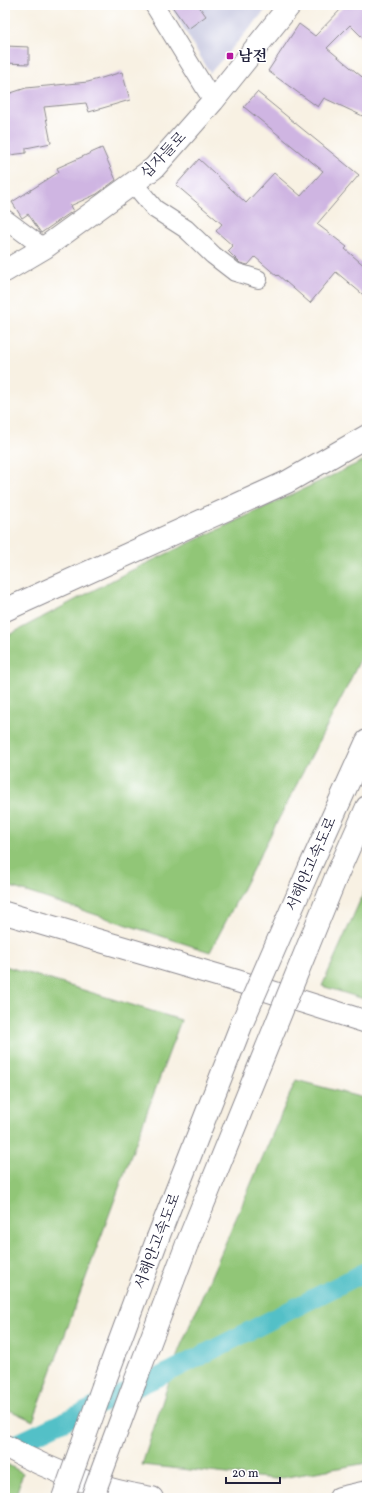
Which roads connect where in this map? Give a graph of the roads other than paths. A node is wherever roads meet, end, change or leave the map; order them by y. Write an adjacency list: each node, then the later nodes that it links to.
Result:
1 (154, 5): 3 (street)
2 (290, 5): 3 (main road, 십자들로)
3 (213, 101): 4 (main road, 십자들로)
4 (134, 184): 6 (main road, 십자들로); 8 (street)
5 (5, 218): 6 (street)
6 (44, 248): 7 (main road, 십자들로)
7 (5, 271)
8 (258, 279)
9 (367, 436): 10 (main road)
10 (5, 610)
11 (367, 741): 19 (main road, 서해안고속도로, bridge)
12 (367, 807): 14 (main road, 서해안고속도로)
13 (367, 838): 14 (main road)
14 (336, 876): 20 (main road, 서해안고속도로, bridge)
15 (5, 912): 16 (main road)
16 (367, 1022)
17 (5, 1446): 21 (main road)
18 (367, 1492): 22 (main road)
19 (63, 1498)
20 (92, 1498)
21 (152, 1498)
22 (340, 1498)

